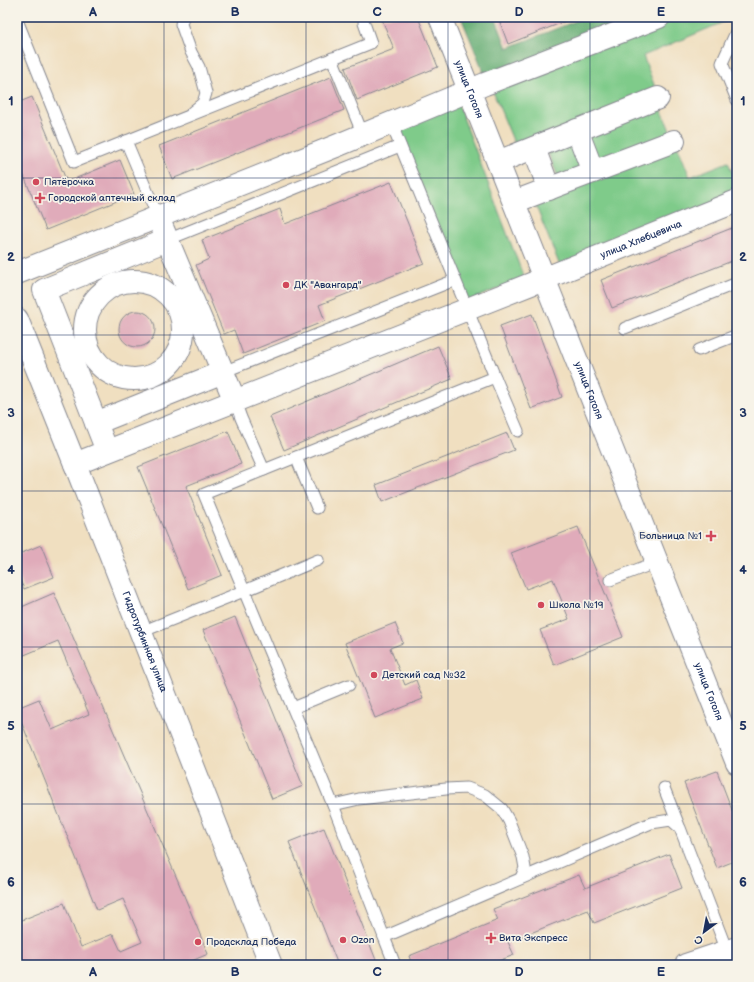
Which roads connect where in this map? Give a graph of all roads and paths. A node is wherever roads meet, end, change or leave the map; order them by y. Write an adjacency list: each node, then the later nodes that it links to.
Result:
1 (183, 17): 11 (lane)
2 (440, 17): 8 (street, улица Гоголя)
3 (659, 17): 8 (street)
4 (17, 20): 16 (lane)
5 (364, 23): 7 (lane)
6 (737, 30): 10 (lane)
7 (332, 58): 11 (lane); 14 (lane)
8 (470, 91): 12 (street); 19 (street, улица Гоголя)
9 (658, 98): 13 (street)
10 (737, 100)
11 (187, 116): 16 (lane)
12 (391, 123): 14 (street); 17 (lane)
13 (577, 130): 18 (street); 20 (street)
14 (363, 135): 24 (street)
15 (674, 140): 20 (street)
16 (126, 141): 24 (lane)
17 (400, 146): 25 (lane); 28 (lane)
18 (534, 148): 19 (street); 21 (street)
19 (498, 162): 23 (street, улица Гоголя)
20 (593, 172): 21 (street)
21 (549, 189): 23 (street)
22 (737, 201): 27 (street, улица Хлебцевича)
23 (514, 202): 27 (street, улица Гоголя)
24 (158, 217): 25 (street); 26 (street)
25 (167, 240): 30 (street); 31 (street)
26 (26, 270): 30 (street)
27 (545, 279): 32 (street, улица Хлебцевича); 49 (street, улица Гоголя)
28 (455, 280): 32 (lane); 38 (lane)
29 (737, 283): 34 (lane)
30 (44, 290): 37 (street)
31 (187, 308): 37 (street); 37 (street); 38 (street)
32 (467, 310): 39 (lane); 40 (street, улица Хлебцевича)
33 (17, 319): 45 (street, Гидротурбинная улица)
34 (626, 328)
35 (737, 335): 36 (lane)
36 (699, 350)
37 (80, 354): 41 (street)
38 (223, 372): 40 (street); 41 (street)
39 (495, 377): 42 (lane); 44 (lane)
40 (235, 401): 43 (street, улица Хлебцевича); 46 (lane)
41 (96, 423): 43 (street)
42 (518, 431)
43 (107, 451): 45 (street, улица Хлебцевича)
44 (296, 457): 46 (lane); 47 (lane)
45 (75, 464): 52 (street, Гидротурбинная улица)
46 (264, 470): 51 (lane)
47 (317, 508)
48 (318, 560): 51 (lane)
49 (657, 562): 50 (lane); 55 (street, улица Гоголя)
50 (610, 580)
51 (244, 591): 52 (lane); 54 (lane)
52 (141, 632): 62 (street, Гидротурбинная улица)
53 (349, 685): 54 (lane)
54 (293, 708): 57 (lane)
55 (737, 763)
56 (664, 788): 58 (lane)
57 (333, 805): 59 (lane); 60 (lane)
58 (680, 828): 59 (lane); 61 (lane)
59 (521, 878): 60 (lane)
60 (384, 936): 63 (lane)
61 (732, 949): 64 (street)
62 (271, 965)
63 (395, 965)
64 (686, 965)

